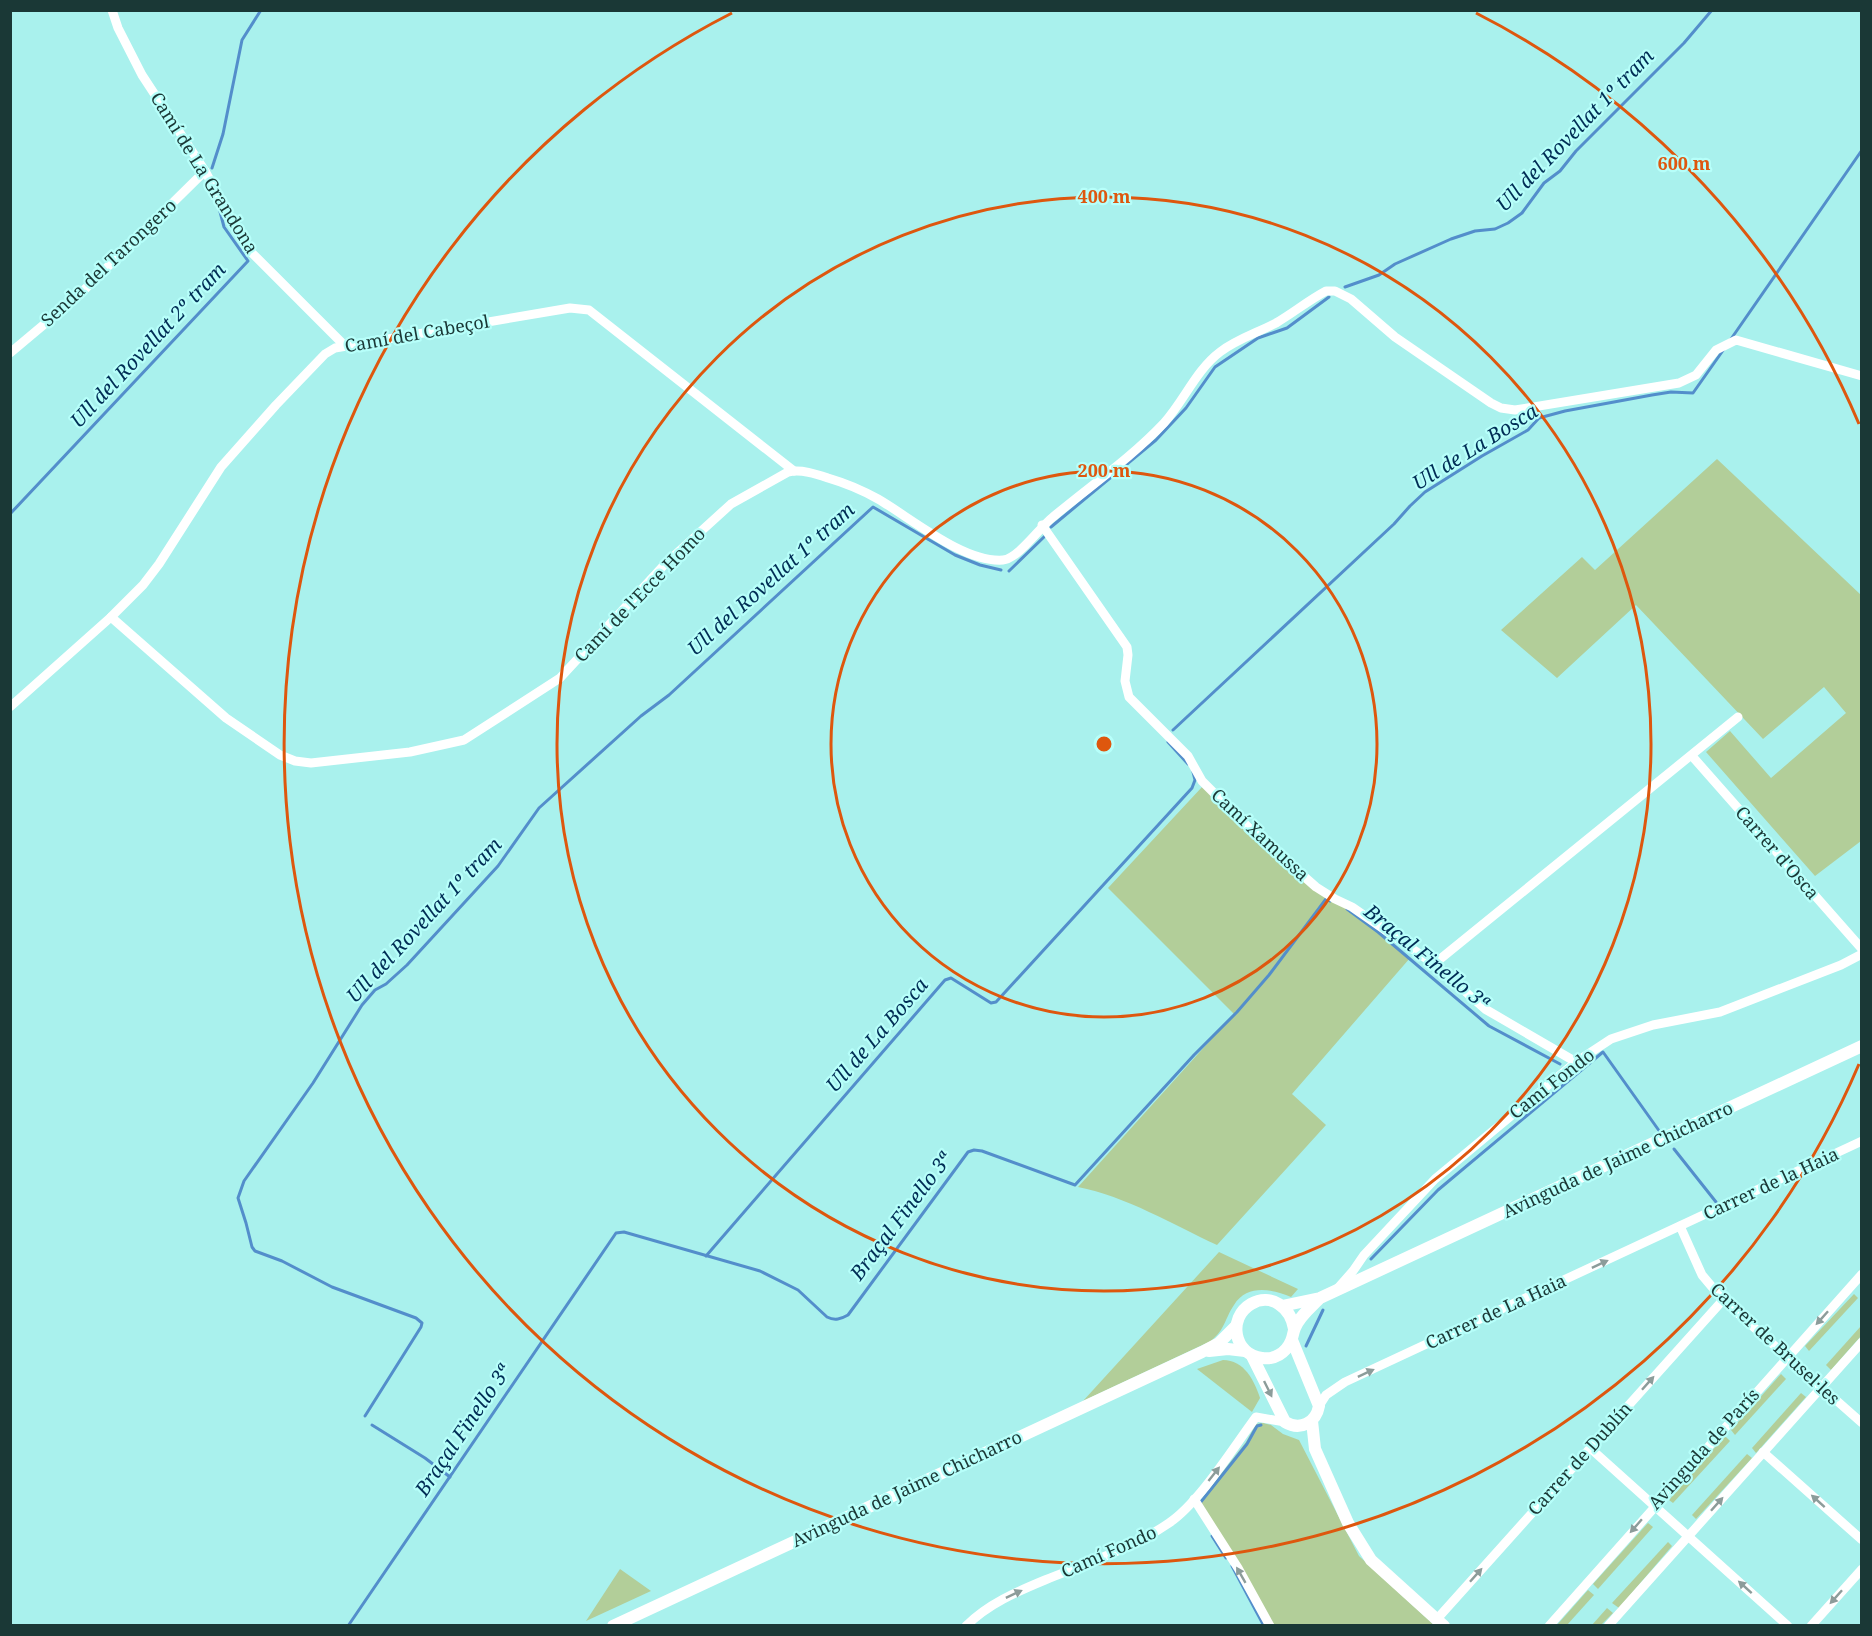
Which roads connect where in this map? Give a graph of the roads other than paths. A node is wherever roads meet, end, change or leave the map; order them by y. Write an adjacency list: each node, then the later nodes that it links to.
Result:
1 (111, 10): 2 (street, Camí de La Grandona)
2 (205, 171): 3 (street, Camí de La Grandona); 4 (street, Senda del Tarongero)
3 (344, 345): 6 (street, Camí del Cabeçol); 8 (street, Camí del Cabeçol)
4 (10, 353)
5 (1862, 376): 7 (street)
6 (794, 471): 7 (street); 8 (street, Camí de l'Ecce Homo)
7 (1042, 525): 14 (street, Camí Xamussa)
8 (111, 617): 9 (street)
9 (10, 706)
10 (1738, 717): 11 (street)
11 (1692, 756): 12 (street, Carrer d'Osca); 14 (street)
12 (1862, 949)
13 (1862, 954): 16 (street, Camí Fondo)
14 (1434, 964): 16 (street, Camí Xamussa)
15 (1862, 1046): 20 (street, Avinguda de Jaime Chicharro)
16 (1576, 1062): 20 (street, Camí Fondo)
17 (1862, 1141): 18 (street, Carrer de la Haia)
18 (1680, 1226): 22 (street, Carrer de Brusel·les); 31 (street, Carrer de La Haia, one-way to 18)
19 (1862, 1274): 29 (street, Avinguda de París, one-way to 29)
20 (1334, 1292): 21 (street, Avinguda de Jaime Chicharro)
21 (1320, 1298): 23 (street); 25 (street)
22 (1723, 1300): 29 (street, Carrer de Brusel·les); 35 (street, Carrer de Dublín, one-way to 22)
23 (1282, 1306): 24 (street); 25 (street)
24 (1236, 1326): 27 (street); 28 (street)
25 (1293, 1334): 28 (street); 31 (street)
26 (1862, 1342): 30 (street)
27 (1202, 1352): 28 (street); 45 (street, Avinguda de Jaime Chicharro)
28 (1249, 1353): 34 (street, one-way to 34)
29 (1787, 1357): 30 (street, Carrer de Brusel·les); 39 (street, Avinguda de París)
30 (1821, 1387): 33 (street, Carrer de Brusel·les); 37 (street)
31 (1319, 1406): 32 (street)
32 (1312, 1421): 34 (street); 36 (street)
33 (1862, 1423)
34 (1289, 1424): 36 (street); 38 (street, Camí Fondo, one-way to 34)
35 (1590, 1448): 39 (street); 43 (street, Carrer de Dublín, one-way to 35)
36 (1315, 1449): 43 (street)
37 (1763, 1452): 40 (street, one-way to 37); 41 (street, one-way to 37)
38 (1194, 1499): 46 (street, Camí Fondo, one-way to 38); 47 (street, one-way to 38)
39 (1654, 1506): 40 (street); 48 (street, Avinguda de París, one-way to 48)
40 (1688, 1536): 44 (street); 49 (street, one-way to 40)
41 (1862, 1540)
42 (1862, 1569): 50 (street, one-way to 50)
43 (1441, 1622)
44 (1615, 1623)
45 (613, 1626)
46 (966, 1626)
47 (1270, 1626)
48 (1549, 1626)
49 (1788, 1626)
50 (1811, 1626)

